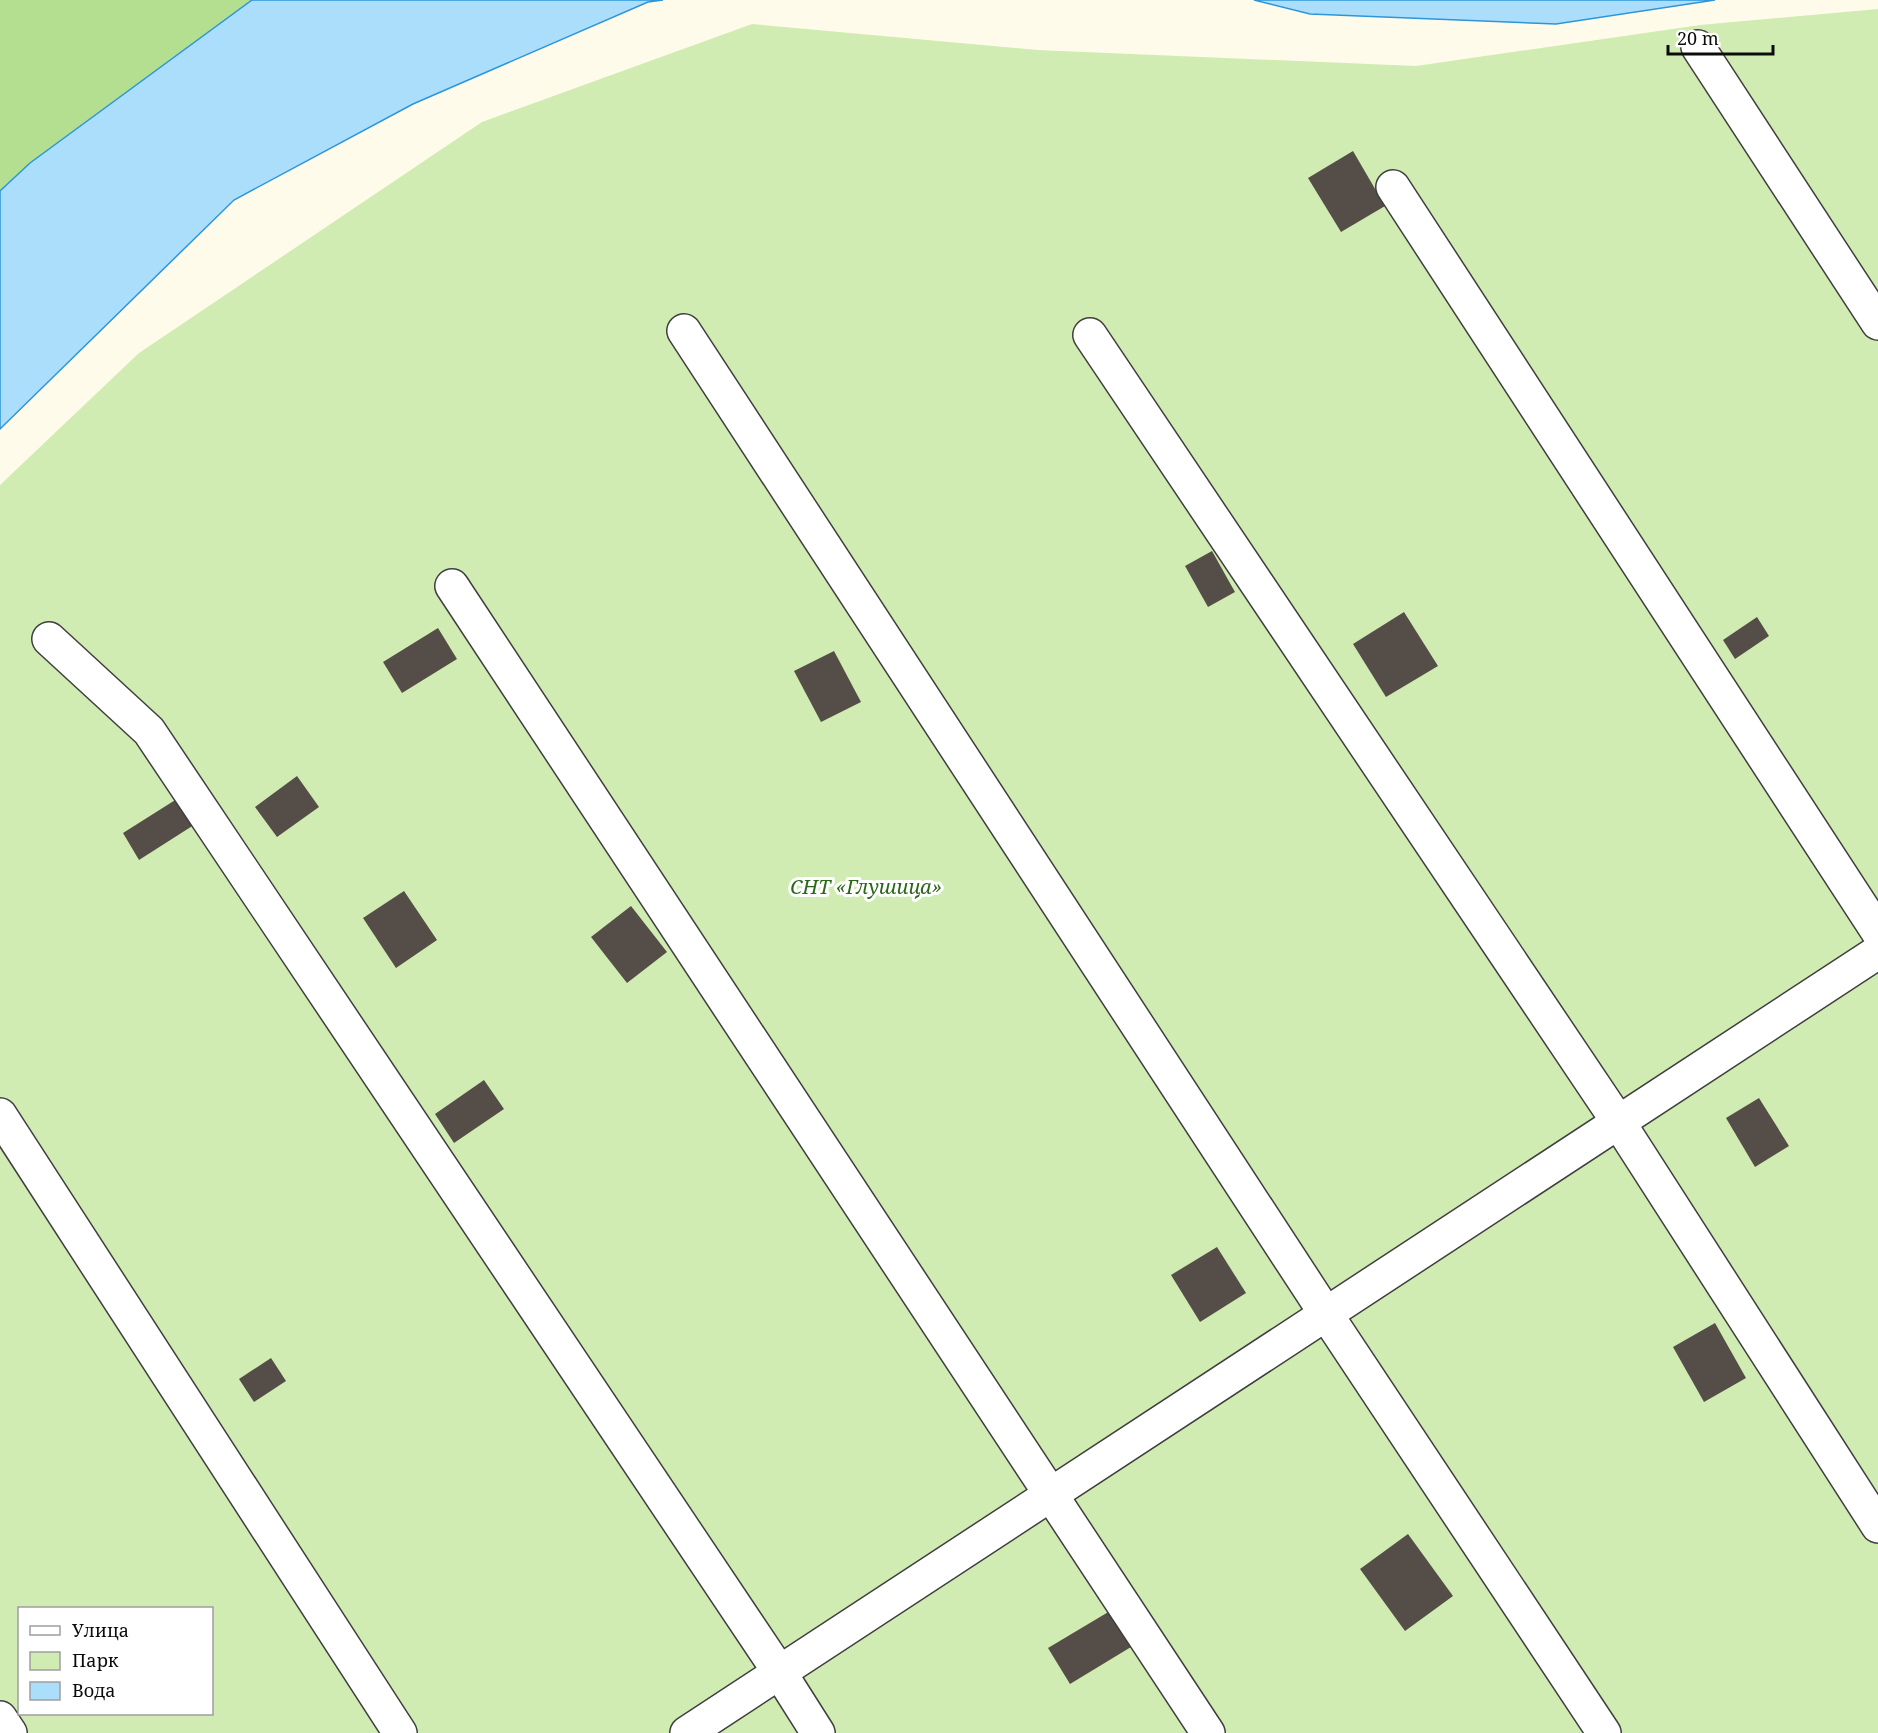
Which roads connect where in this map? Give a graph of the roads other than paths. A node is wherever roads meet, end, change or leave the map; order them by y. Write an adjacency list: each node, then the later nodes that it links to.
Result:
1 (1698, 47): 3 (lane)
2 (1393, 187): 8 (lane)
3 (1878, 323)
4 (684, 331): 12 (lane)
5 (1090, 335): 11 (lane)
6 (452, 586): 13 (lane)
7 (49, 639): 15 (lane)
8 (1878, 932)
9 (1878, 952): 11 (lane)
10 (0, 1116): 18 (lane)
11 (1619, 1123): 12 (lane); 14 (lane)
12 (1326, 1314): 13 (lane); 22 (lane)
13 (1050, 1494): 15 (lane); 21 (lane)
14 (1878, 1526)
15 (780, 1673): 19 (lane); 20 (lane)
16 (0, 1718): 17 (lane)
17 (10, 1733)
18 (400, 1733)
19 (687, 1733)
20 (818, 1733)
21 (1208, 1733)
22 (1604, 1733)

